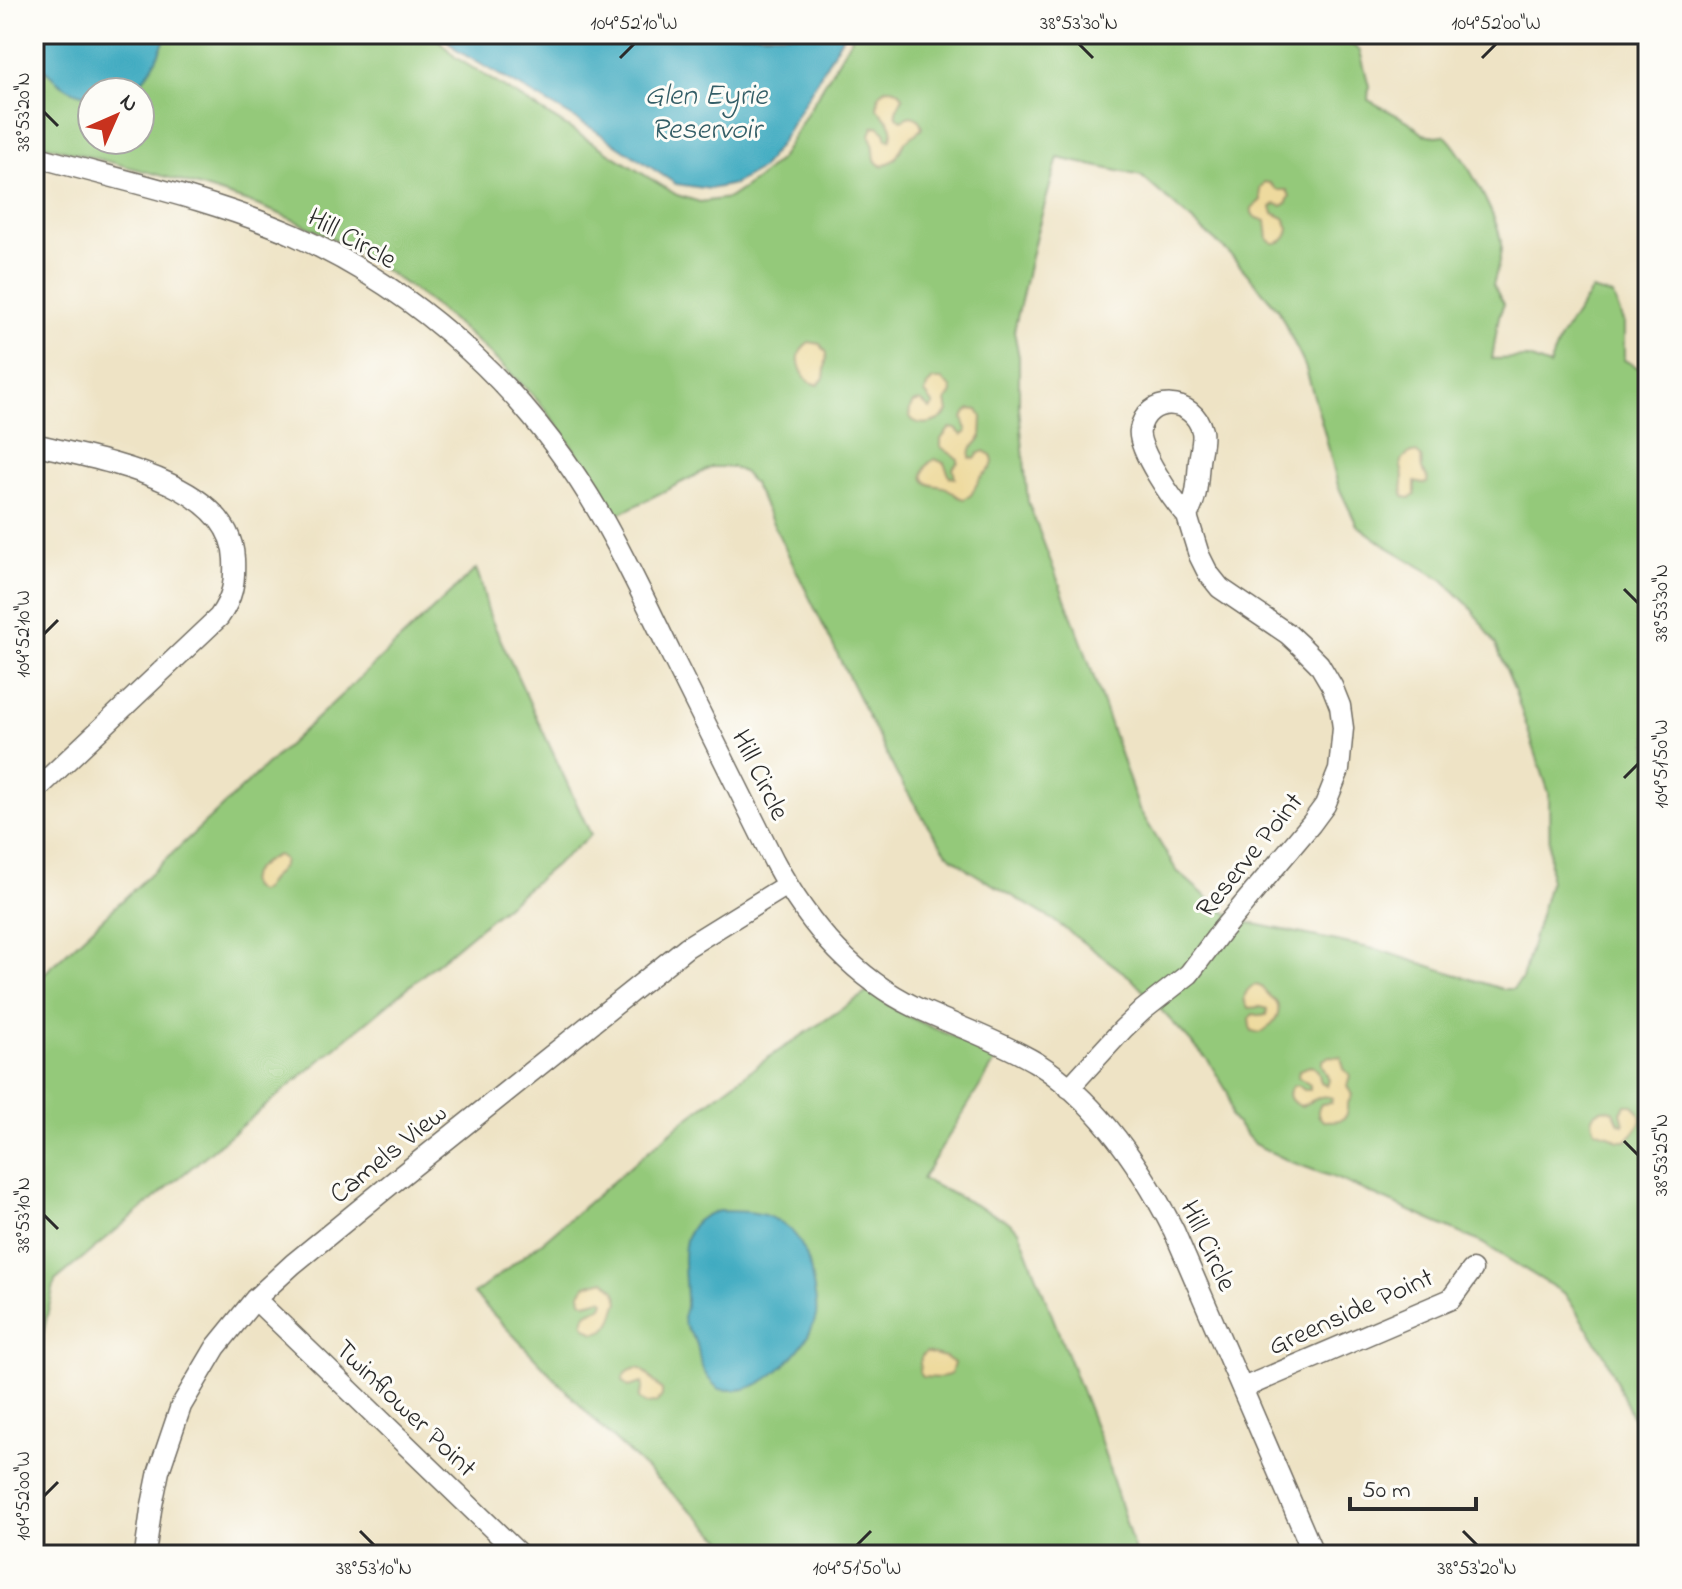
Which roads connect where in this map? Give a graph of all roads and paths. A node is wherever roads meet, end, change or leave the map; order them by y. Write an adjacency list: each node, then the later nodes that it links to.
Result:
1 (34, 156): 5 (street, Hill Circle)
2 (34, 444): 4 (street)
3 (1187, 516): 3 (street, Reserve Point); 6 (street, Reserve Point)
4 (34, 792)
5 (787, 885): 6 (street, Hill Circle); 8 (street, Camels View)
6 (1069, 1088): 9 (street, Hill Circle)
7 (1472, 1270): 9 (street, Greenside Point)
8 (255, 1299): 10 (street, Camels View); 11 (street, Twinflower Point)
9 (1243, 1388): 12 (street, Hill Circle)
10 (145, 1555)
11 (520, 1555)
12 (1314, 1555)

